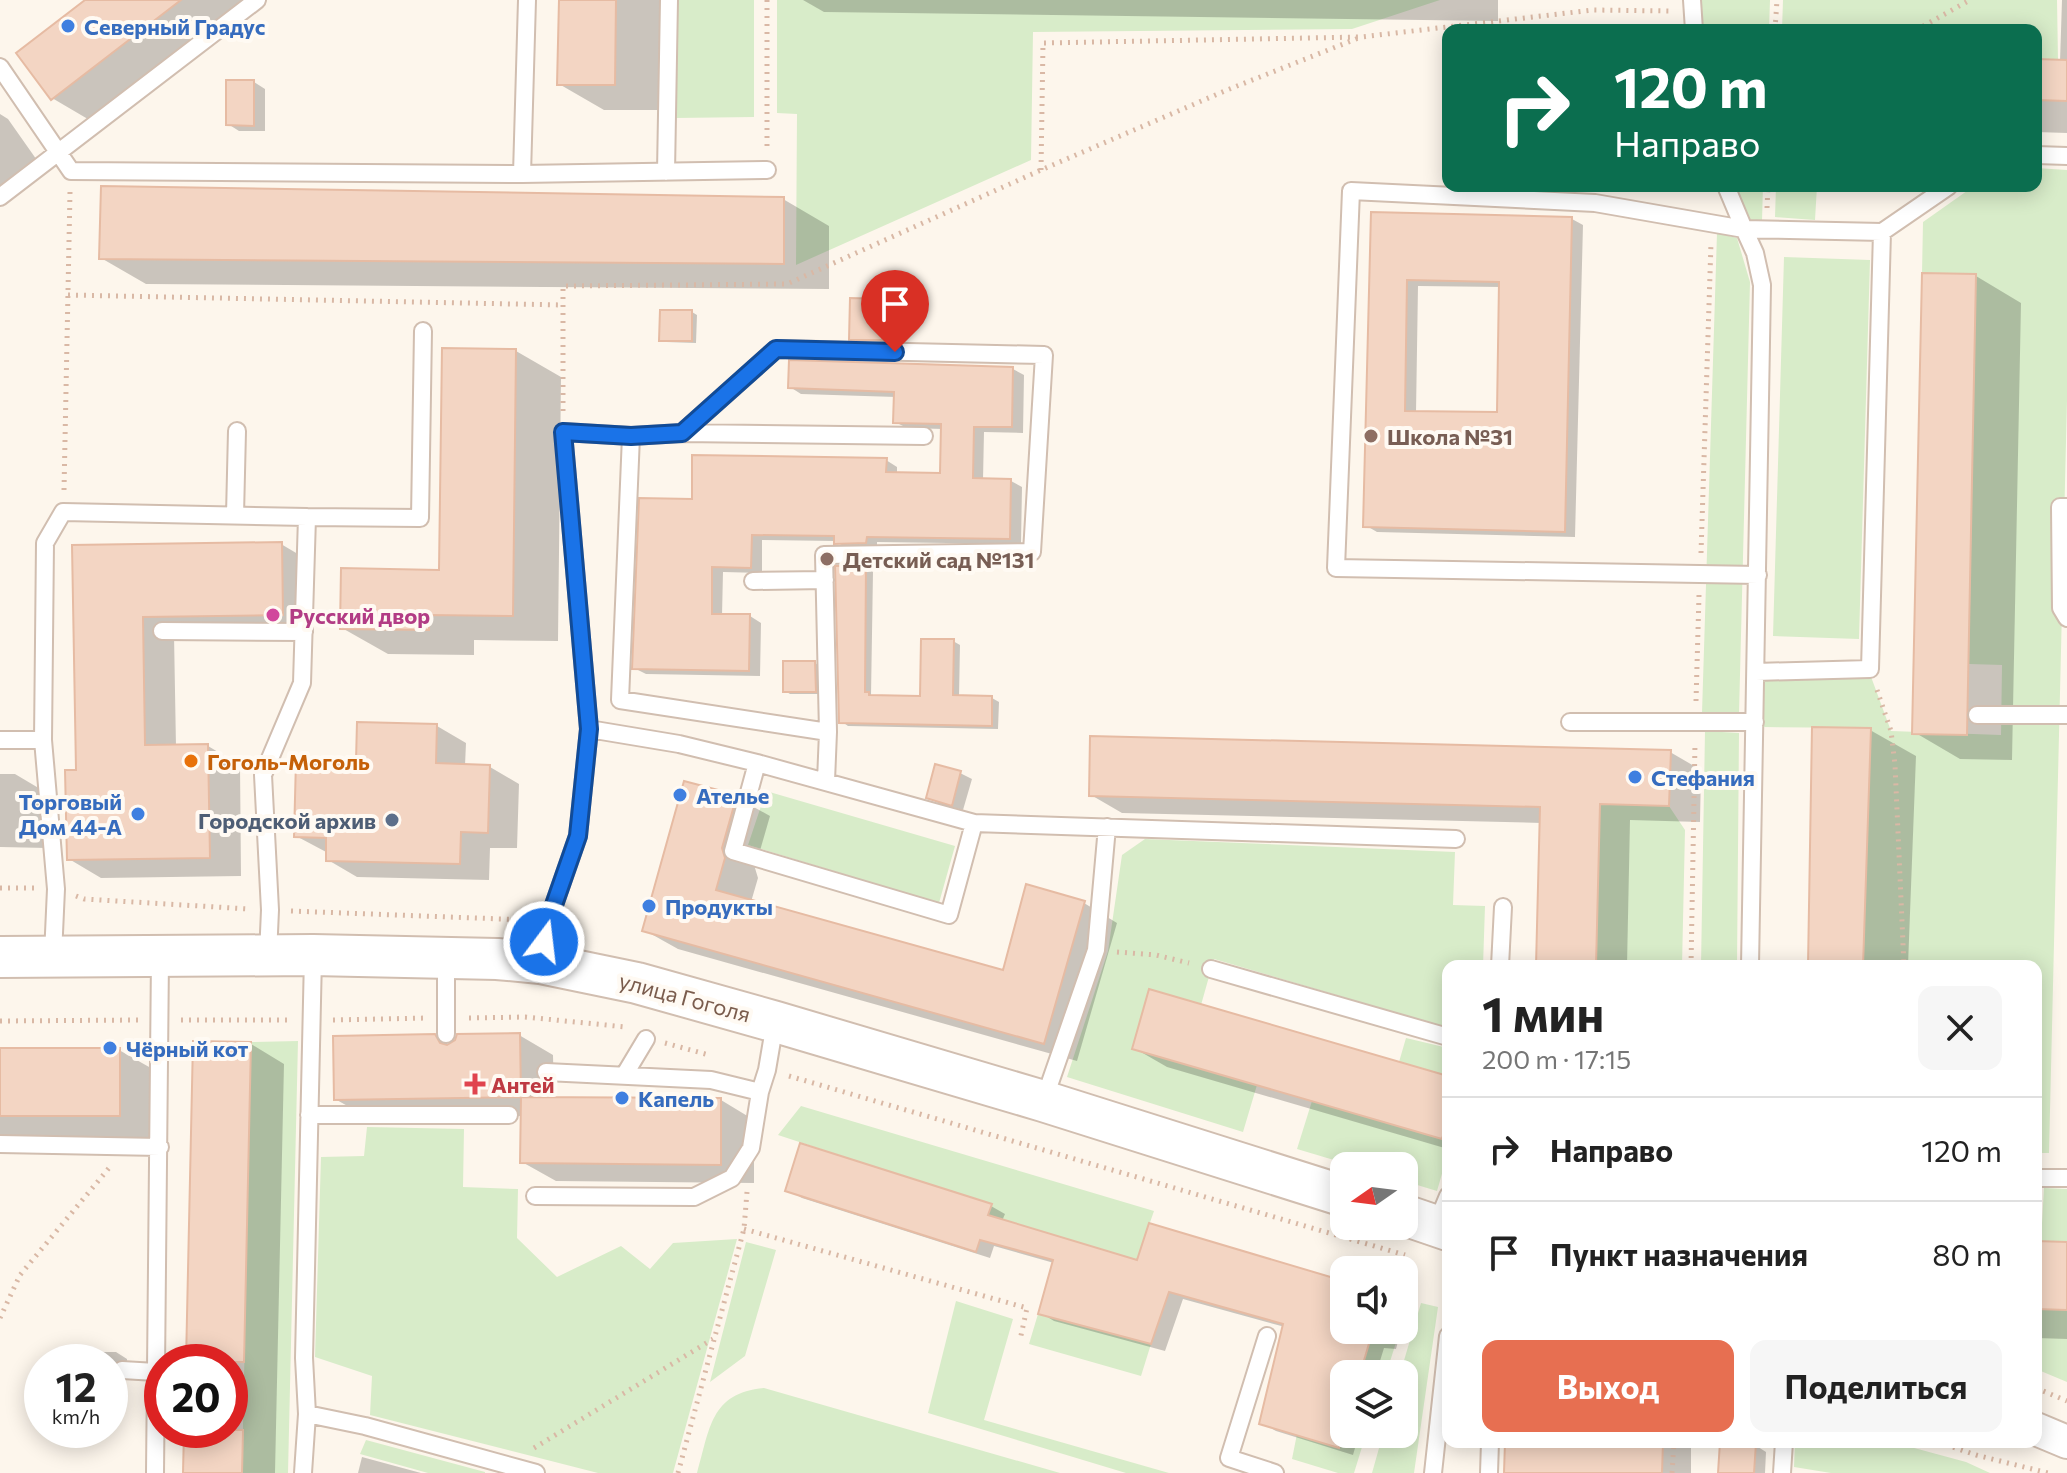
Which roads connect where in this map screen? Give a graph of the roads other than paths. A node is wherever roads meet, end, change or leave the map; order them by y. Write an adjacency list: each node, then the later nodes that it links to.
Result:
1 (257, 0): 5 (lane)
2 (527, 0): 10 (lane)
3 (669, 0): 9 (lane)
4 (0, 67): 5 (lane)
5 (58, 152): 10 (lane); 13 (lane)
6 (2042, 155): 7 (lane)
7 (2067, 156)
8 (767, 170): 9 (lane)
9 (666, 172): 10 (lane)
10 (522, 174)
11 (1729, 192): 14 (lane)
12 (1940, 192): 15 (lane)
13 (0, 197)
14 (1744, 229): 15 (lane); 24 (lane); 24 (lane)
15 (1882, 232): 30 (lane)
16 (423, 331): 23 (lane)
17 (237, 431): 22 (lane)
18 (682, 433): 19 (lane); 20 (lane); 25 (lane)
19 (631, 436): 35 (lane); 36 (lane)
20 (924, 436)
21 (2067, 507): 27 (lane)
22 (235, 515): 23 (lane); 38 (lane)
23 (307, 517): 29 (lane)
24 (1758, 575): 30 (lane)
25 (825, 580): 26 (lane); 36 (lane)
26 (753, 581)
27 (2067, 618)
28 (162, 631): 29 (lane)
29 (304, 632): 46 (lane)
30 (1756, 672): 34 (lane)
31 (1977, 715): 32 (lane)
32 (2067, 715)
33 (1570, 722): 34 (lane)
34 (1755, 722): 52 (lane)
35 (589, 729): 39 (lane); 53 (lane)
36 (828, 732): 40 (lane)
37 (0, 740): 38 (lane)
38 (43, 740): 45 (lane)
39 (757, 763): 40 (lane); 41 (lane)
40 (826, 781): 41 (lane)
41 (974, 823): 42 (lane)
42 (1107, 827): 43 (lane); 62 (lane)
43 (1456, 839)
44 (1503, 907): 51 (lane)
45 (53, 955): 48 (street, улица Гоголя); 49 (street, улица Гоголя)
46 (268, 955): 47 (street, улица Гоголя); 49 (street, улица Гоголя)
47 (313, 955): 50 (street, улица Гоголя); 63 (lane)
48 (0, 957)
49 (160, 957): 66 (lane)
50 (446, 959): 53 (street, улица Гоголя); 56 (lane)
51 (1500, 960)
52 (1750, 960)
53 (540, 963): 55 (street, улица Гоголя)
54 (1211, 969): 57 (lane)
55 (776, 1022): 61 (lane); 62 (street, улица Гоголя)
56 (446, 1034)
57 (1442, 1035)
58 (646, 1039): 60 (lane)
59 (546, 1072): 60 (lane)
60 (625, 1074): 61 (lane)
61 (760, 1092): 70 (lane)
62 (1043, 1101): 69 (street, улица Гоголя)
63 (309, 1115): 64 (lane); 74 (lane)
64 (509, 1115)
65 (0, 1144): 66 (lane)
66 (160, 1147): 72 (lane)
67 (2042, 1178): 68 (lane)
68 (2067, 1178)
69 (1330, 1192)
70 (535, 1196)
71 (1267, 1336): 83 (lane)
72 (156, 1344)
73 (1442, 1391): 84 (lane)
74 (307, 1414): 81 (lane); 82 (lane)
75 (2042, 1432): 76 (street)
76 (2067, 1442)
77 (155, 1448): 80 (lane)
78 (1490, 1448): 85 (lane)
79 (1784, 1448): 86 (lane)
80 (155, 1473)
81 (303, 1473)
82 (536, 1473)
83 (1275, 1473)
84 (1433, 1473)
85 (1489, 1473)
86 (1782, 1473)

